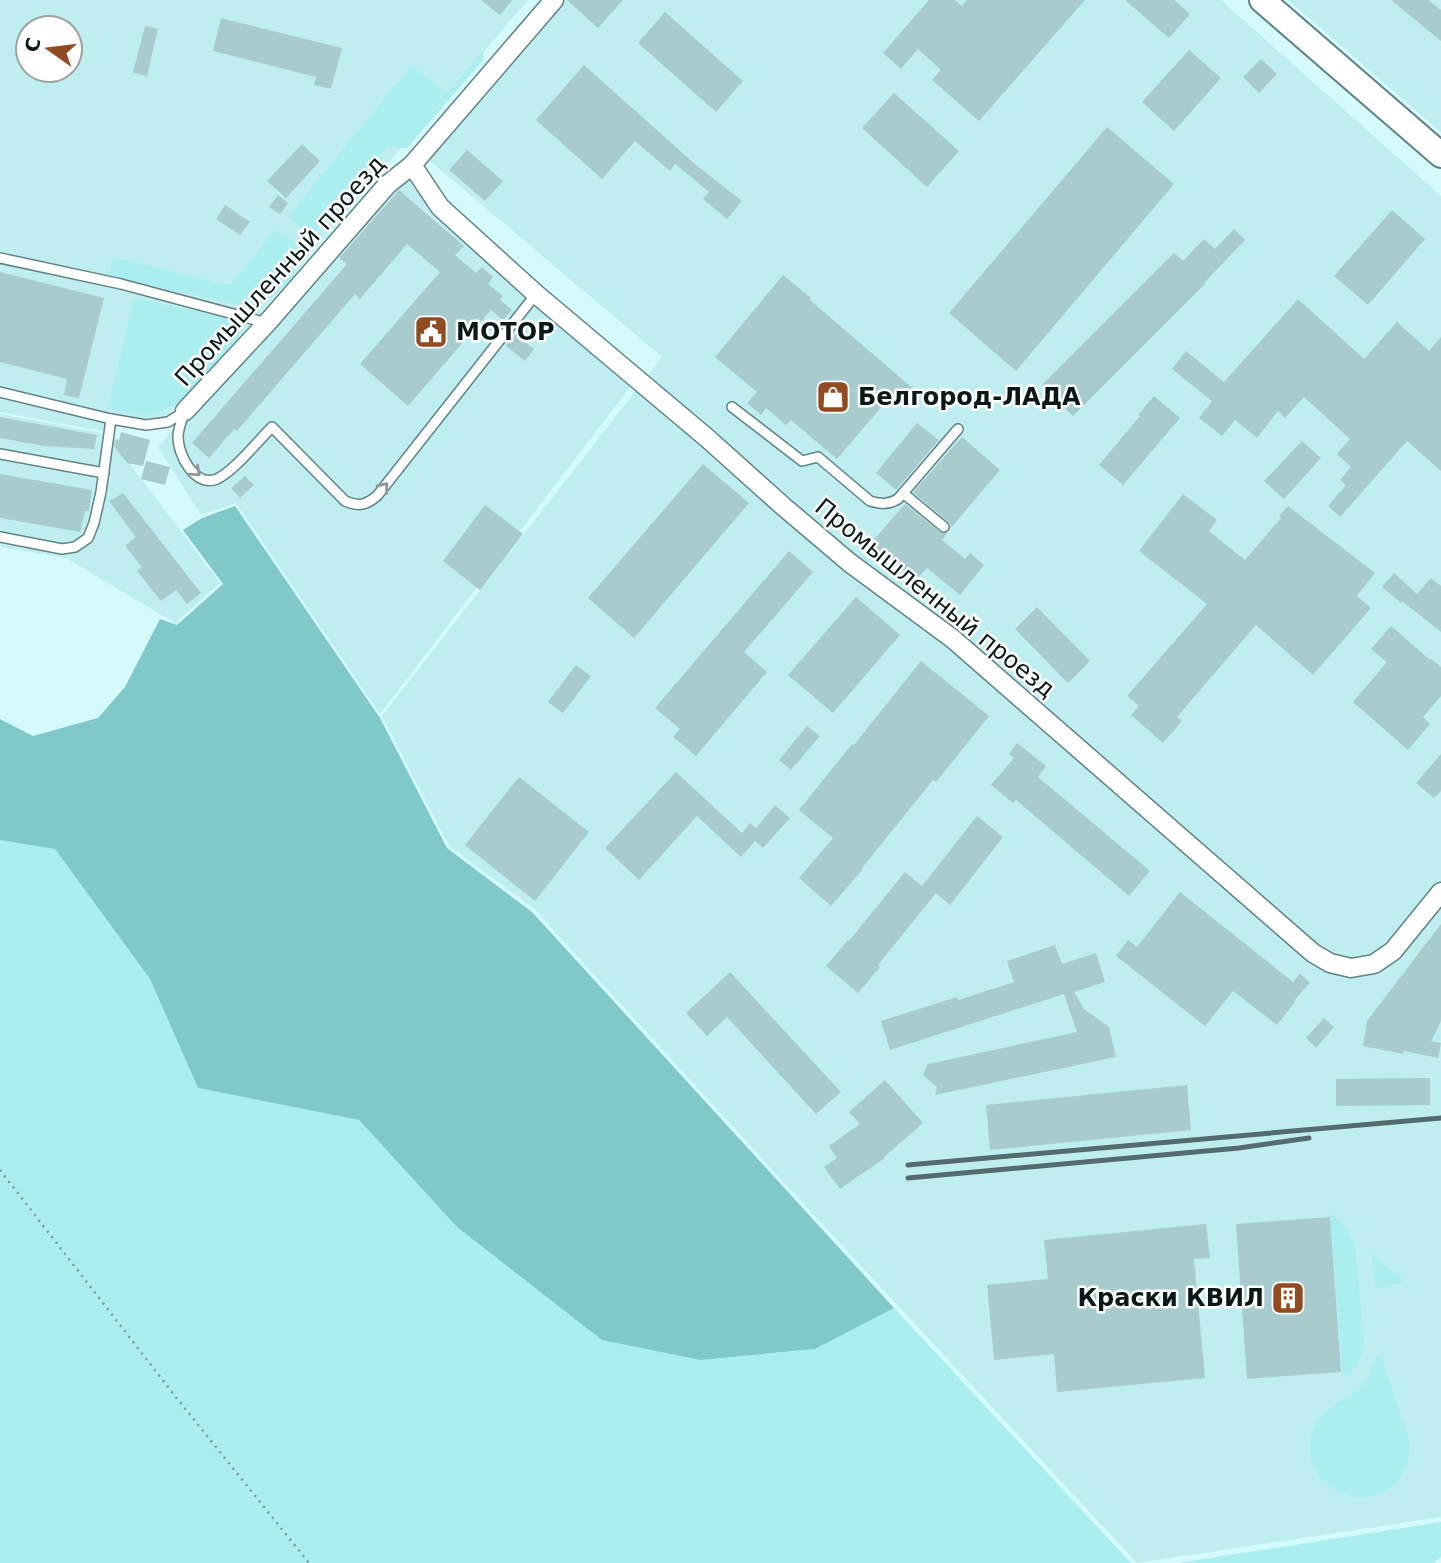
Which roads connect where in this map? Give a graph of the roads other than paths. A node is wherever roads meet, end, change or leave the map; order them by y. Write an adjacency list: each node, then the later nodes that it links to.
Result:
1 (554, 0): 4 (street, Промышленный проезд)
2 (1262, 0): 3 (street)
3 (1441, 155)
4 (412, 165): 6 (street, Промышленный проезд); 7 (street, Промышленный проезд)
5 (0, 258): 7 (lane)
6 (536, 294): 10 (lane, one-way to 6); 18 (street, Промышленный проезд)
7 (267, 323): 10 (street, Промышленный проезд)
8 (0, 392): 11 (lane)
9 (732, 407): 15 (lane)
10 (185, 411): 11 (lane)
11 (111, 419): 14 (lane)
12 (958, 429): 15 (lane)
13 (0, 454): 14 (lane)
14 (104, 474): 17 (lane)
15 (903, 494): 16 (lane)
16 (944, 527)
17 (0, 537)
18 (1441, 892)

